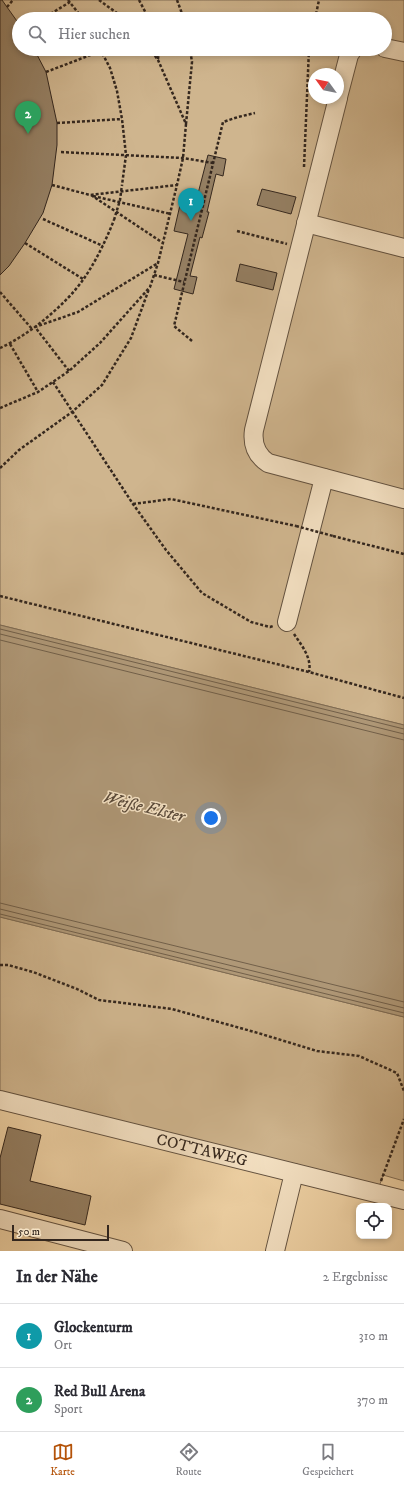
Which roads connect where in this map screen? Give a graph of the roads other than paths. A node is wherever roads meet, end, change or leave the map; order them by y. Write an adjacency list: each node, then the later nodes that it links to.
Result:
1 (392, 49): 2 (street)
2 (404, 52)
3 (349, 56): 4 (street)
4 (344, 75)
5 (336, 104): 6 (street)
6 (306, 223): 7 (street); 8 (street)
7 (404, 248)
8 (324, 478): 9 (street); 10 (street)
9 (404, 499)
10 (287, 622)
11 (0, 1100): 12 (street, COTTAWEG)
12 (294, 1173): 13 (street, COTTAWEG); 16 (street)
13 (404, 1200)
14 (0, 1221): 15 (street)
15 (123, 1251)
16 (275, 1251)

